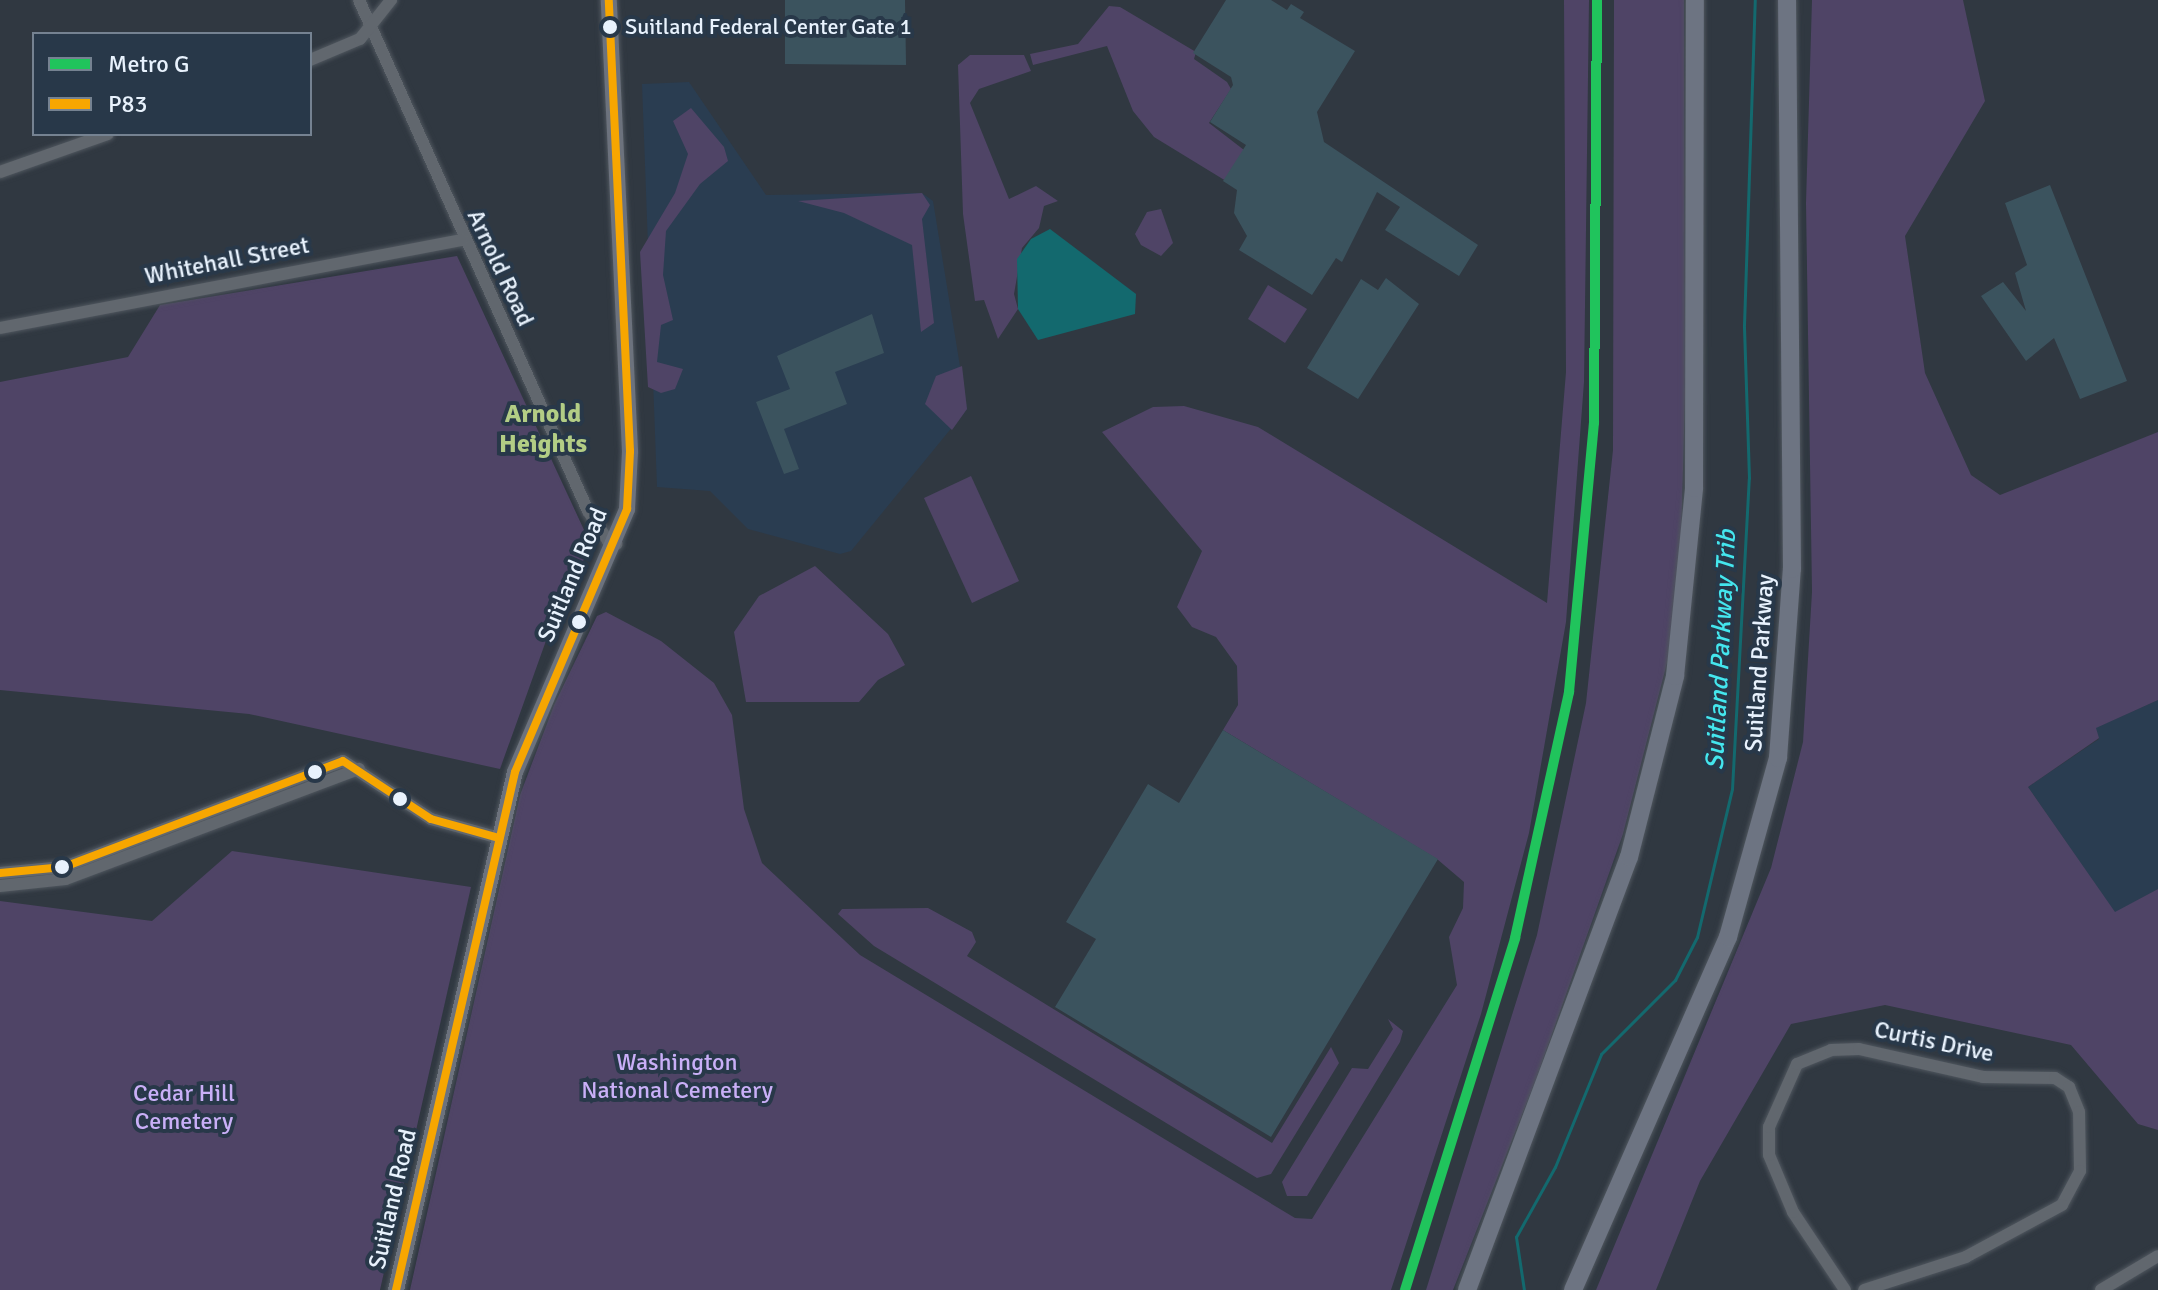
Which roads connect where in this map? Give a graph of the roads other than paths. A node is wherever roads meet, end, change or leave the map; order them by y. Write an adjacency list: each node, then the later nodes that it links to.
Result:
1 (359, 0): 6 (street, Arnold Road)
2 (391, 0): 6 (street)
3 (609, 0): 12 (main road, Suitland Road)
4 (1695, 0): 19 (highway)
5 (1787, 0): 20 (highway, Suitland Parkway)
6 (369, 32): 7 (street); 10 (street, Arnold Road)
7 (312, 59)
8 (102, 136): 9 (street)
9 (0, 172)
10 (462, 240): 11 (street, Whitehall Street); 12 (street, Arnold Road)
11 (0, 328)
12 (617, 544): 14 (main road, Suitland Road)
13 (359, 769): 14 (street); 15 (street); 16 (street)
14 (499, 838): 18 (main road, Suitland Road)
15 (0, 873)
16 (0, 886)
17 (2158, 1256): 23 (street)
18 (396, 1290)
19 (1467, 1290)
20 (1573, 1290)
21 (1845, 1290): 22 (street, Curtis Drive)
22 (1864, 1290)
23 (2101, 1290)

